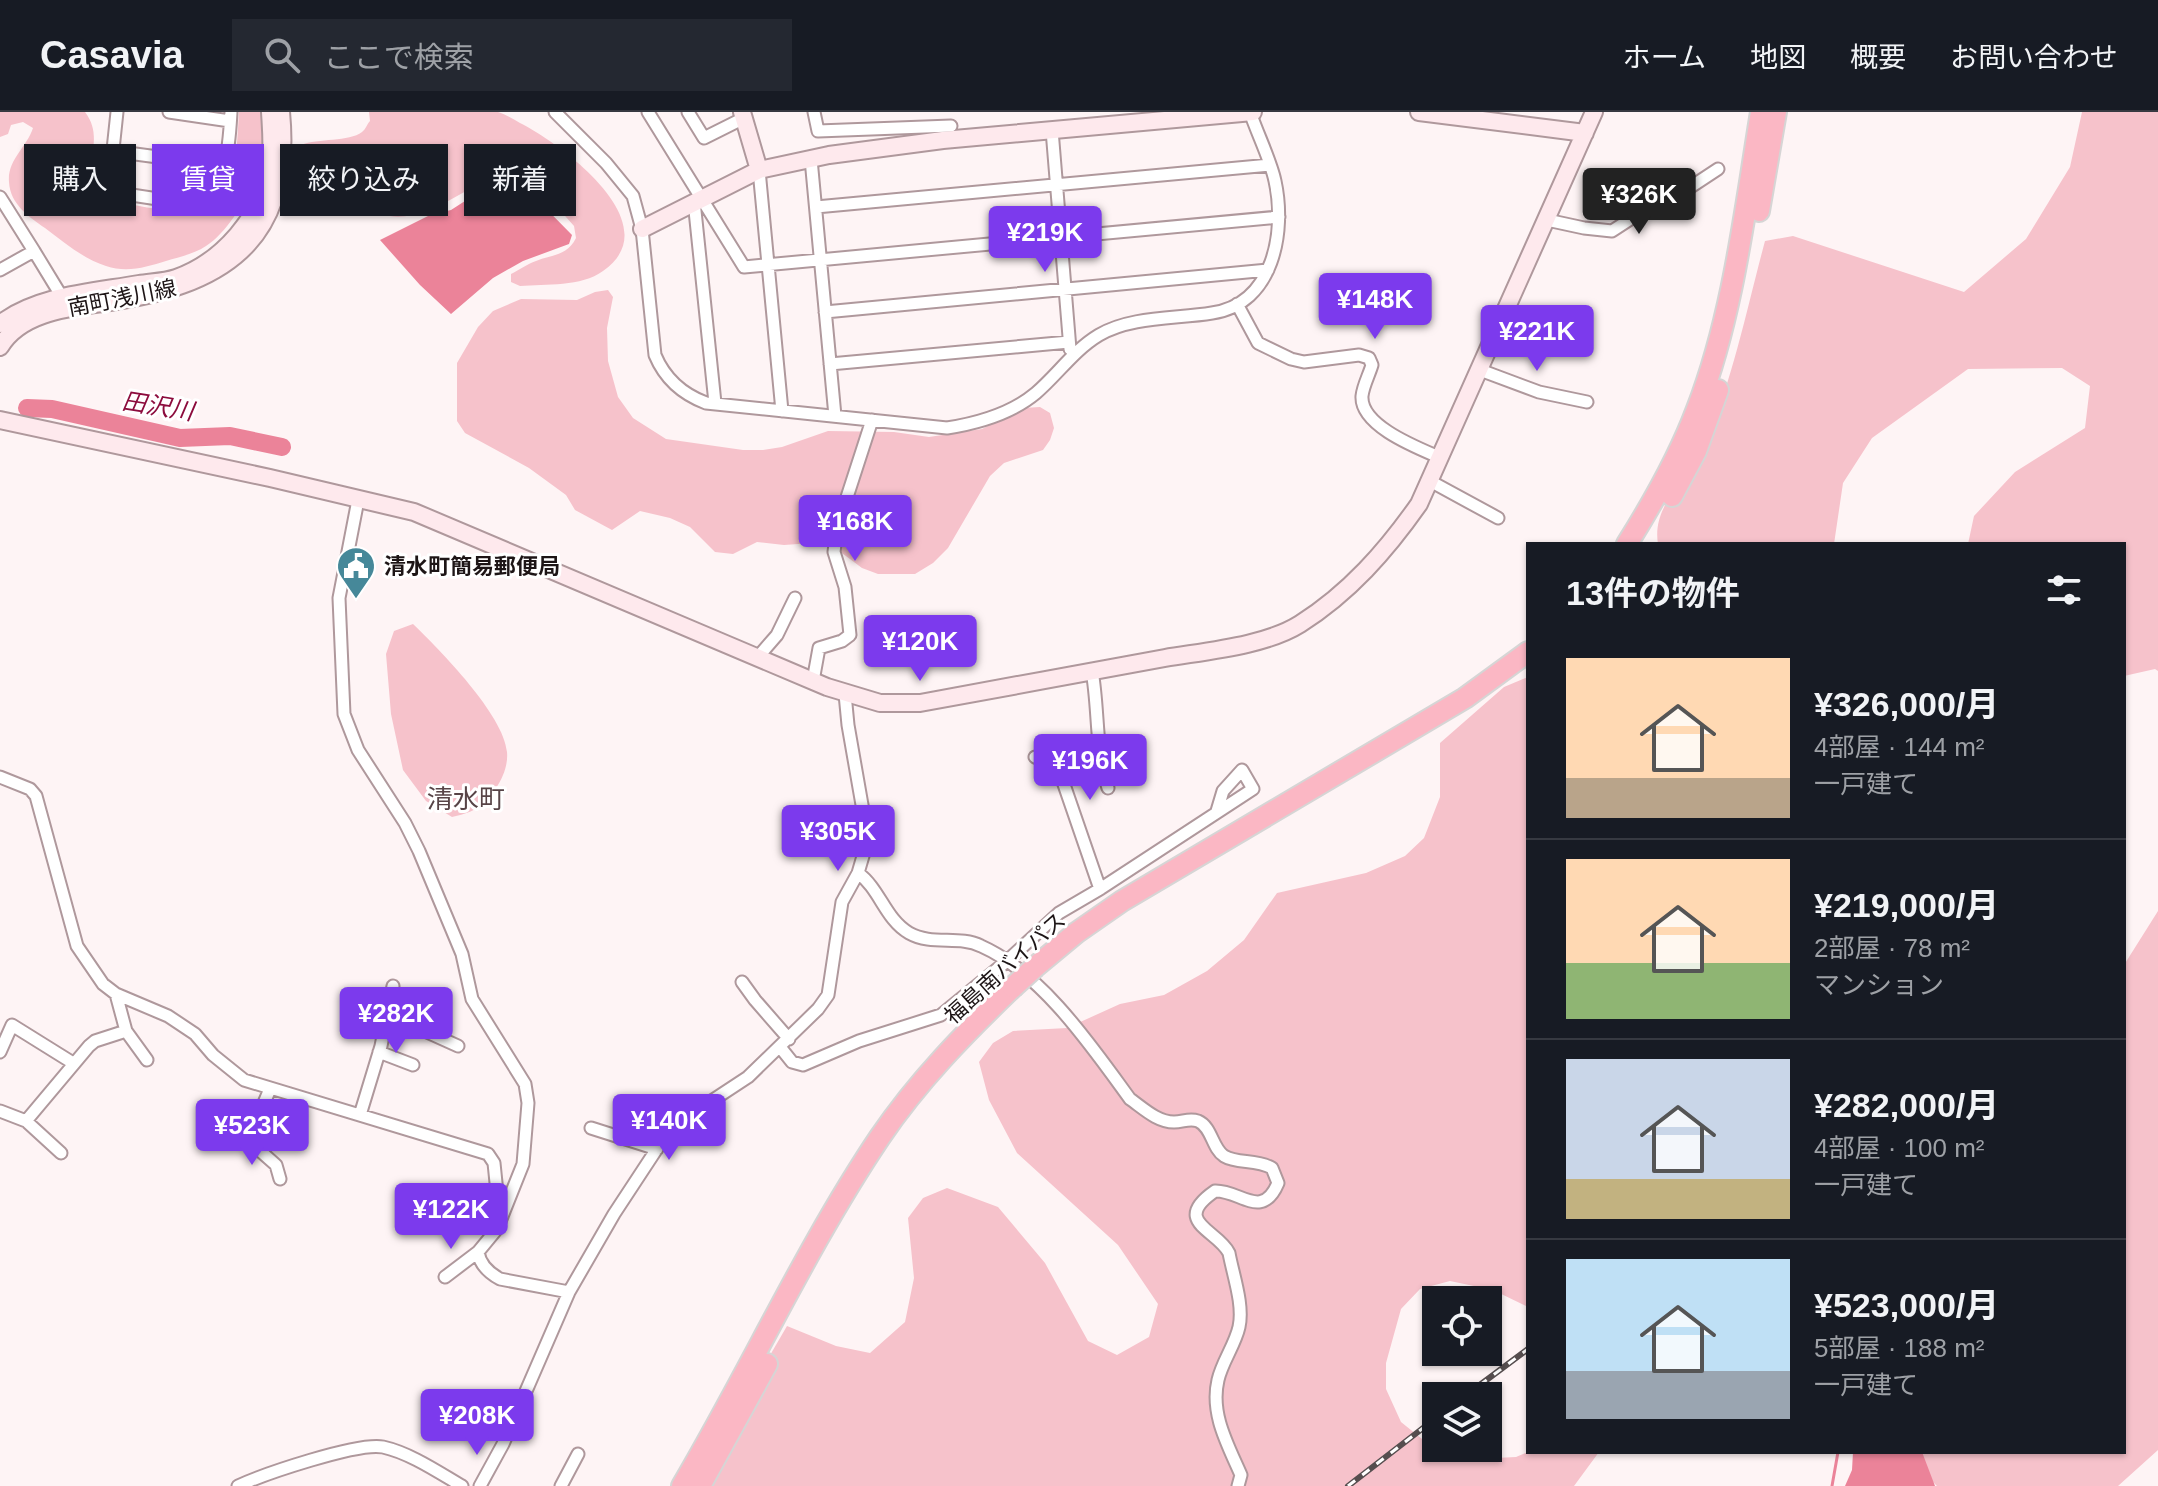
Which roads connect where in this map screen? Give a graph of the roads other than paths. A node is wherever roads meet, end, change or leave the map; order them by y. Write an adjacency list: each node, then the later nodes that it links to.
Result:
1 (117, 112): 20 (street)
2 (169, 112): 16 (street)
3 (270, 112): 40 (street, 南町浅川線)
4 (281, 112): 45 (street, 南町浅川線)
5 (555, 112): 32 (street)
6 (648, 112): 28 (street)
7 (688, 112): 15 (street)
8 (814, 112): 18 (street)
9 (952, 112): 18 (street)
10 (1252, 112): 17 (street); 23 (street)
11 (1419, 112): 19 (street)
12 (1594, 112): 19 (street)
13 (1761, 112): 59 (highway)
14 (1776, 112): 60 (highway)
15 (743, 115): 25 (street)
16 (230, 116): 21 (street)
17 (1052, 130): 18 (street); 26 (street)
18 (950, 133): 22 (street)
19 (1585, 133): 31 (street)
20 (114, 144)
21 (229, 144)
22 (811, 159): 25 (street); 29 (street)
23 (1270, 165): 26 (street); 30 (street)
24 (1718, 169): 31 (street)
25 (759, 170): 28 (street); 36 (street)
26 (1057, 185): 29 (street); 33 (street)
27 (0, 196): 34 (street)
28 (697, 200): 32 (street); 36 (street); 50 (street)
29 (816, 207): 35 (street)
30 (1279, 217): 33 (street); 38 (street)
31 (1547, 220): 48 (street)
32 (642, 229): 50 (street)
33 (1061, 237): 35 (street); 39 (street)
34 (34, 251): 37 (street); 40 (street)
35 (820, 259): 36 (street); 42 (street)
36 (768, 265): 51 (street)
37 (0, 270)
38 (1268, 270): 39 (street); 41 (street)
39 (1065, 289): 42 (street); 44 (street)
40 (62, 297): 43 (street, 南町浅川線)
41 (1237, 304): 46 (street); 55 (street)
42 (825, 312): 47 (street)
43 (0, 324)
44 (1069, 342): 46 (street); 47 (street)
45 (0, 347)
46 (1071, 358): 54 (street)
47 (830, 364): 52 (street)
48 (1480, 370): 49 (street); 55 (street)
49 (1587, 402)
50 (715, 403): 51 (street)
51 (782, 411): 52 (street)
52 (835, 416): 54 (street)
53 (0, 420): 57 (street)
54 (872, 420): 66 (street)
55 (1441, 458): 56 (street)
56 (1430, 481): 58 (street); 65 (street)
57 (358, 500): 63 (street); 97 (street)
58 (1498, 518)
59 (1628, 542)
60 (1644, 542)
61 (795, 598): 63 (street)
62 (1526, 653): 75 (highway, 福島南バイパス)
63 (757, 658): 66 (street)
64 (1526, 670): 75 (highway, 福島南バイパス)
65 (1092, 671): 67 (street); 70 (street)
66 (813, 681): 67 (street)
67 (845, 694): 72 (street)
68 (1035, 757): 73 (street)
69 (0, 777): 79 (street)
70 (1108, 788)
71 (1217, 811): 73 (street)
72 (858, 873): 74 (street); 82 (street)
73 (1100, 889): 74 (street)
74 (1007, 961): 82 (street); 108 (street)
75 (1040, 971): 78 (highway, 福島南バイパス, bridge)
76 (742, 982): 82 (street)
77 (393, 986): 80 (street)
78 (1018, 991): 106 (highway, 福島南バイパス); 107 (highway, 福島南バイパス)
79 (116, 994): 81 (street); 89 (street)
80 (387, 1014): 83 (street); 85 (street)
81 (126, 1031): 86 (street); 87 (street)
82 (784, 1043): 94 (street)
83 (458, 1046)
84 (0, 1052): 87 (street)
85 (379, 1052): 88 (street); 91 (street)
86 (147, 1060)
87 (73, 1063): 92 (street)
88 (413, 1065)
89 (270, 1089): 91 (street); 96 (street)
90 (0, 1111): 92 (street)
91 (360, 1115): 97 (street)
92 (26, 1121): 95 (street)
93 (591, 1128): 94 (street)
94 (657, 1149): 100 (street)
95 (61, 1153)
96 (280, 1179)
97 (501, 1223): 98 (street)
98 (478, 1252): 99 (street); 100 (street)
99 (445, 1277)
100 (569, 1292): 104 (street)
101 (578, 1454): 105 (street)
102 (238, 1486): 103 (street)
103 (462, 1486)
104 (480, 1486)
105 (561, 1486)
106 (682, 1486)
107 (700, 1486)
108 (1238, 1486)

